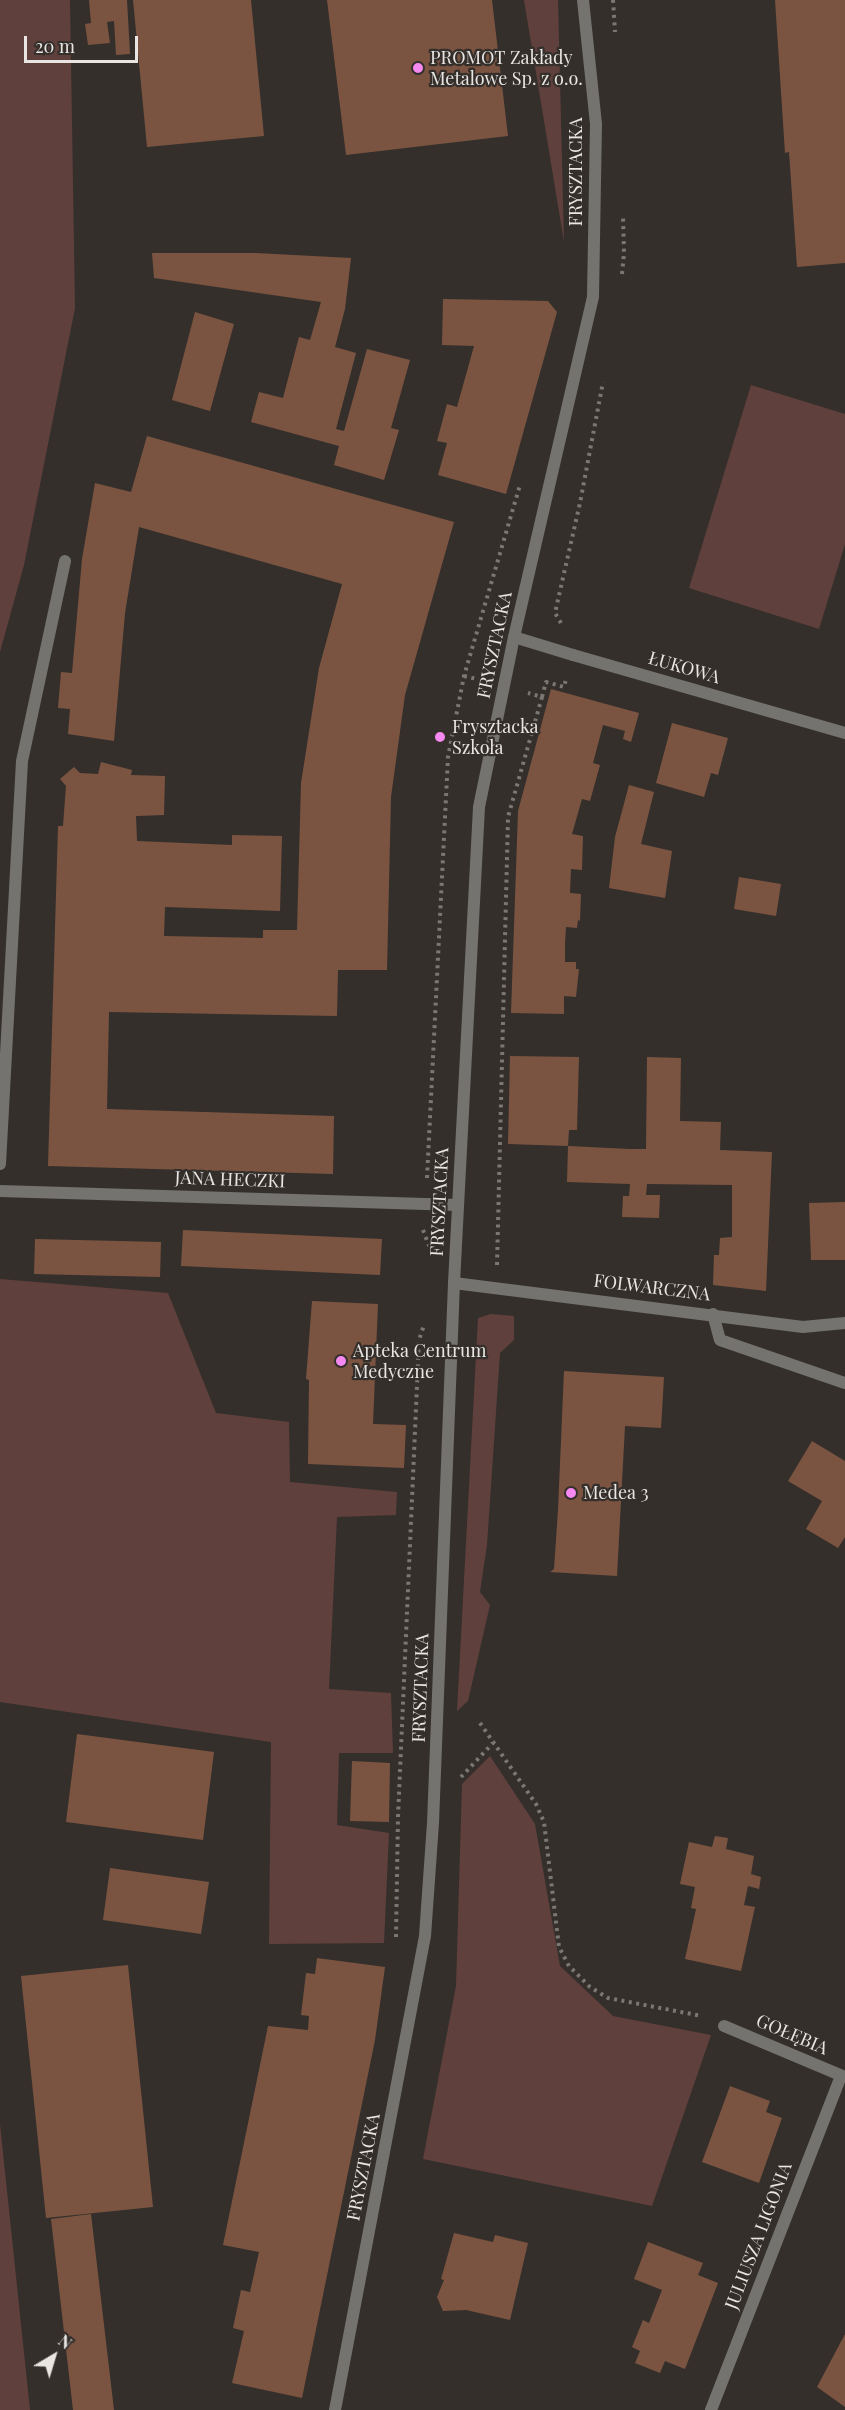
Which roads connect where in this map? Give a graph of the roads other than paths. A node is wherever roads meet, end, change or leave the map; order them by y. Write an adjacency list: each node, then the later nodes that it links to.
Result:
1 (583, 0): 3 (street, FRYSZTACKA)
2 (65, 561): 5 (street)
3 (514, 637): 4 (street, ŁUKOWA); 7 (street, FRYSZTACKA)
4 (845, 733)
5 (0, 1164)
6 (0, 1191): 7 (street, JANA HECZKI)
7 (458, 1205): 8 (street, FRYSZTACKA)
8 (454, 1283): 9 (street, FOLWARCZNA); 14 (street, FRYSZTACKA)
9 (713, 1314): 10 (street, FOLWARCZNA); 11 (street)
10 (845, 1323)
11 (845, 1383)
12 (724, 2026): 13 (street, GOŁĘBIA)
13 (843, 2077): 15 (street, JULIUSZA LIGONIA)
14 (335, 2410)
15 (711, 2410)

